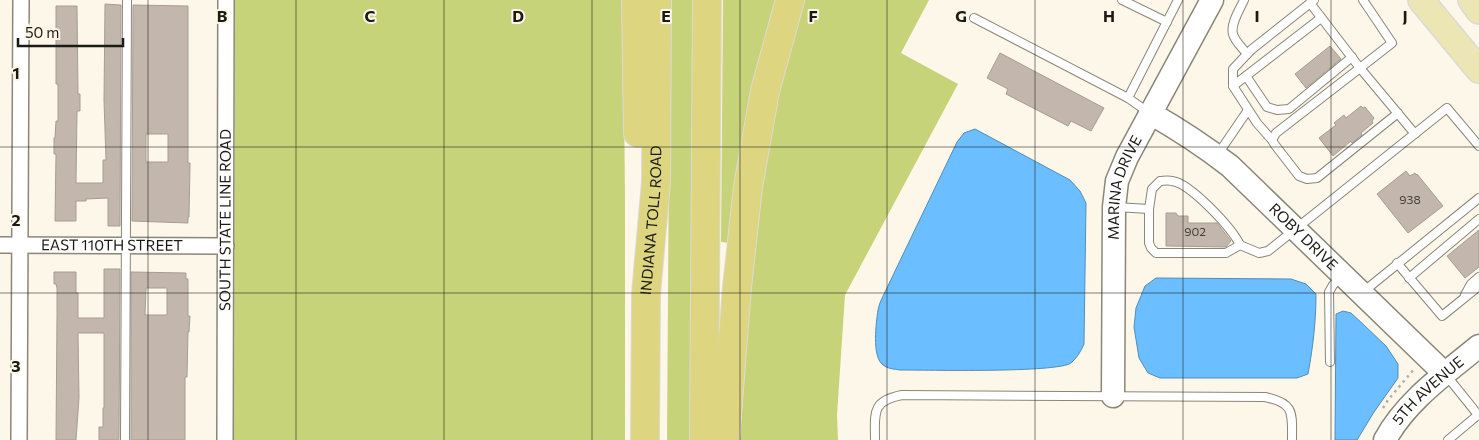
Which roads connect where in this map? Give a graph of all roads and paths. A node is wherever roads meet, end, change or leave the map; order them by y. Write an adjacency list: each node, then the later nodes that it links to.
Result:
1 (21, 0): 40 (street)
2 (128, 0): 42 (lane)
3 (226, 0): 43 (street, SOUTH STATE LINE ROAD)
4 (636, 0): 50 (highway)
5 (657, 0): 50 (highway, INDIANA TOLL ROAD)
6 (707, 0): 61 (highway)
7 (790, 0): 62 (highway)
8 (1122, 0): 19 (lane)
9 (1178, 0): 19 (lane)
10 (1212, 0): 28 (street, MARINA DRIVE)
11 (1244, 0): 20 (lane)
12 (1363, 0): 22 (lane)
13 (1421, 0): 23 (main road)
14 (1471, 0): 16 (main road)
15 (1312, 2): 18 (lane); 20 (lane)
16 (1479, 11)
17 (974, 18): 26 (lane)
18 (1321, 18): 21 (lane); 24 (lane)
19 (1167, 22): 26 (lane)
20 (1247, 54): 25 (lane)
21 (1352, 57): 22 (lane); 24 (lane)
22 (1360, 68): 29 (lane); 31 (lane)
23 (1479, 70)
24 (1246, 76): 25 (lane)
25 (1233, 86): 27 (lane)
26 (1128, 98): 28 (lane)
27 (1248, 110): 31 (lane); 33 (lane)
28 (1150, 113): 33 (street, ROBY DRIVE); 35 (street, MARINA DRIVE)
29 (1398, 113): 30 (lane); 31 (lane)
30 (1415, 134): 32 (lane); 38 (lane)
31 (1272, 140)
32 (1479, 146)
33 (1216, 155): 38 (street, ROBY DRIVE)
34 (1479, 198): 44 (lane)
35 (1114, 207): 36 (lane); 55 (street, MARINA DRIVE)
36 (1148, 209): 41 (lane); 41 (lane)
37 (1479, 220): 47 (lane)
38 (1295, 230): 41 (lane); 45 (street, ROBY DRIVE)
39 (0, 245): 40 (street, EAST 110TH STREET)
40 (20, 245): 42 (street, EAST 110TH STREET); 57 (street)
41 (1240, 245)
42 (126, 246): 43 (street, EAST 110TH STREET); 58 (lane)
43 (226, 246): 59 (street, SOUTH STATE LINE ROAD)
44 (1397, 263): 47 (lane); 49 (lane)
45 (1343, 275): 49 (street, ROBY DRIVE); 53 (lane)
46 (1479, 277): 51 (lane)
47 (1409, 278): 51 (lane)
48 (1479, 286): 51 (lane)
49 (1362, 293): 54 (street, ROBY DRIVE)
50 (646, 294): 60 (highway, INDIANA TOLL ROAD)
51 (1463, 299)
52 (1479, 346): 54 (street, 5TH AVENUE)
53 (1330, 362)
54 (1445, 374): 56 (lane); 65 (street, 5TH AVENUE)
55 (1113, 396): 63 (lane); 64 (lane)
56 (1479, 415): 66 (lane)
57 (18, 440)
58 (125, 440)
59 (225, 440)
60 (646, 440)
61 (704, 440)
62 (725, 440)
63 (875, 440)
64 (1292, 440)
65 (1385, 440)
66 (1448, 440)

